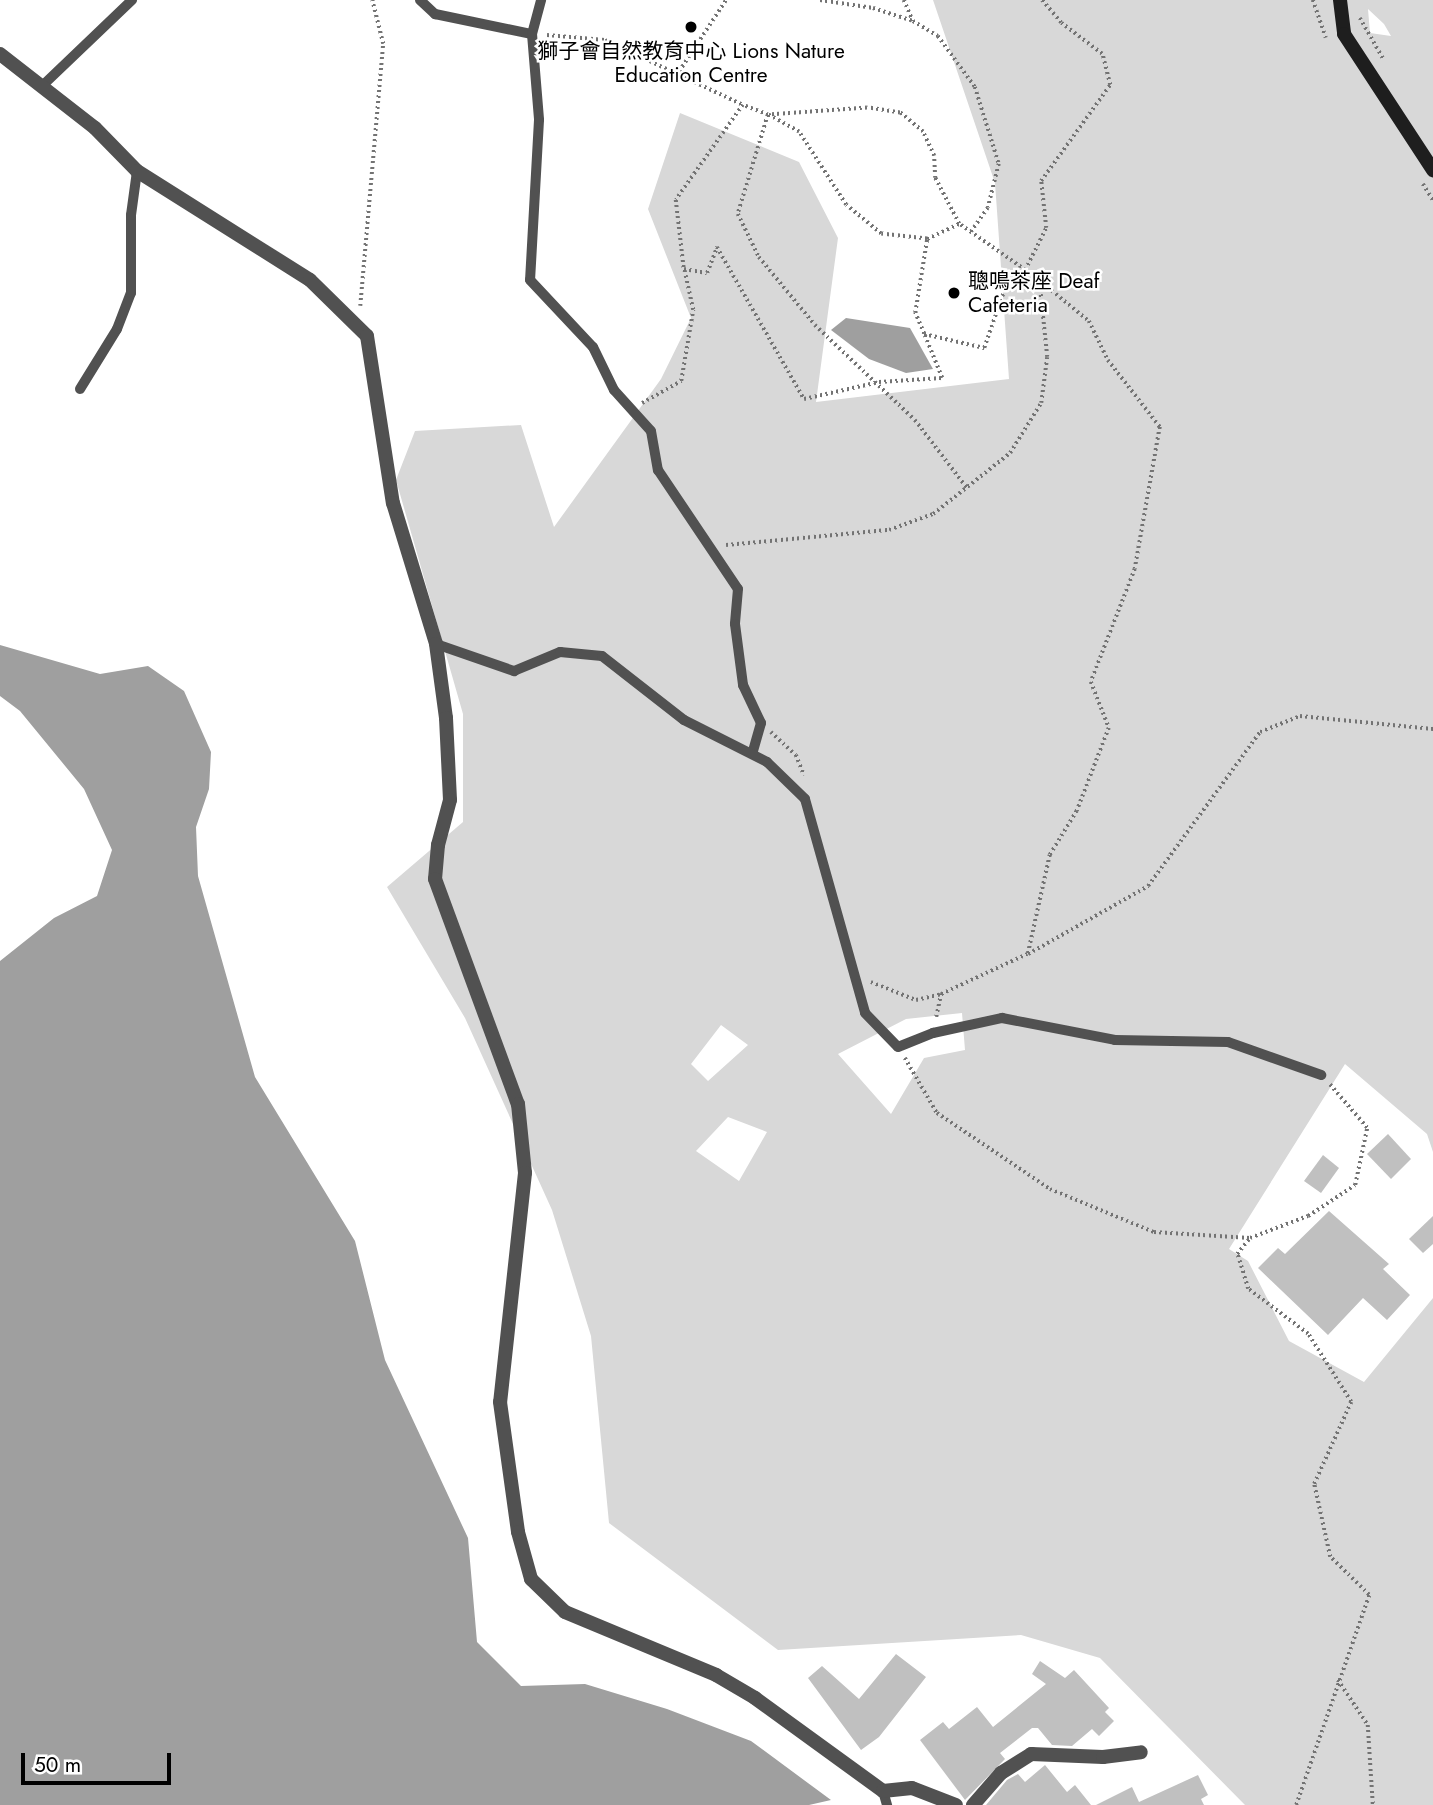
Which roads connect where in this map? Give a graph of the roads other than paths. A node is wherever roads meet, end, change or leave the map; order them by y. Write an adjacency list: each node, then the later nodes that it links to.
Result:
1 (132, 0): 7 (lane)
2 (420, 0): 5 (lane)
3 (541, 0): 5 (lane)
4 (1340, 0): 8 (street)
5 (532, 34): 12 (lane)
6 (0, 54): 7 (street)
7 (41, 87): 9 (street)
8 (1433, 170)
9 (137, 171): 10 (lane); 11 (street)
10 (80, 389)
11 (436, 644): 12 (lane); 15 (street)
12 (752, 754): 13 (lane)
13 (1321, 1075)
14 (1141, 1752): 17 (street)
15 (885, 1798): 16 (street)
16 (956, 1805)
17 (974, 1805)

